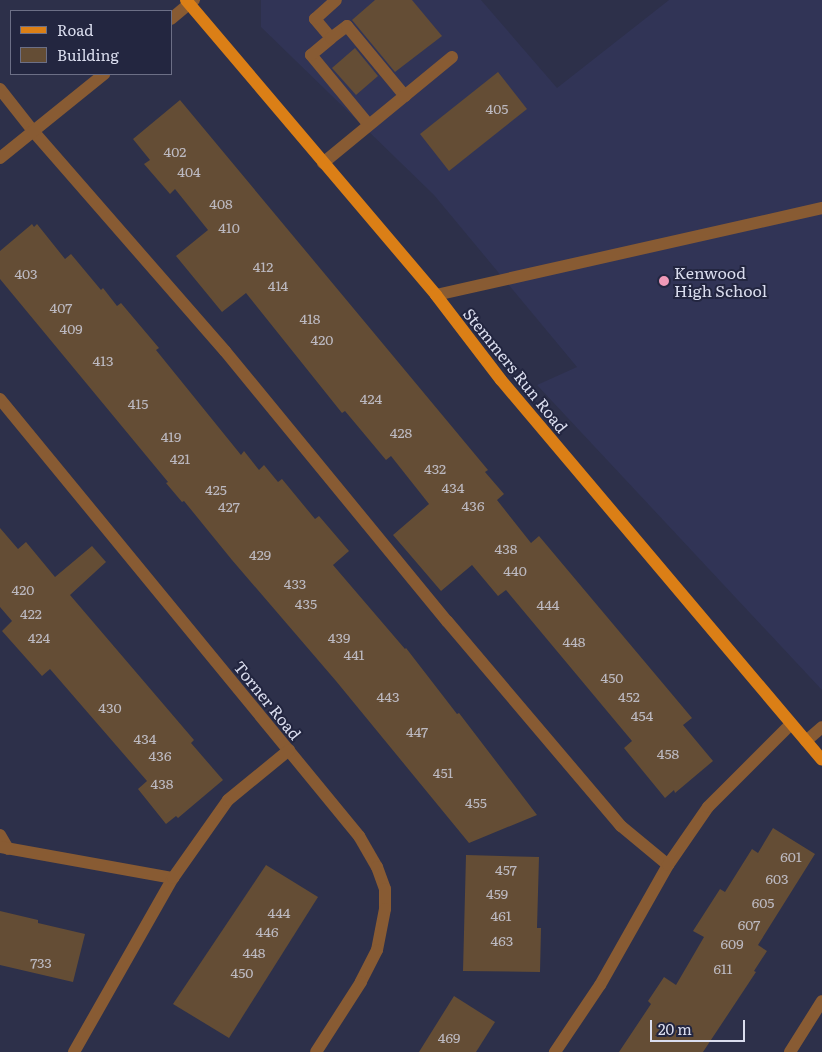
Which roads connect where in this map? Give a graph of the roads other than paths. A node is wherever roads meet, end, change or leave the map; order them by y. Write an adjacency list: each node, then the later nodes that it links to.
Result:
1 (336, 0): 4 (street)
2 (190, 1): 3 (street); 12 (main road, Stemmers Run Road)
3 (172, 18)
4 (331, 38): 8 (street); 9 (street)
5 (452, 57): 8 (street)
6 (103, 75): 10 (street)
7 (0, 89): 10 (street)
8 (405, 96): 9 (street)
9 (369, 125): 12 (street)
10 (33, 132): 11 (street); 23 (street)
11 (0, 158)
12 (323, 162): 14 (main road, Stemmers Run Road)
13 (822, 208): 14 (street)
14 (436, 296): 16 (main road, Stemmers Run Road)
15 (0, 399): 19 (street, Torner Road)
16 (791, 724): 18 (main road, Stemmers Run Road); 23 (street)
17 (822, 727): 18 (street)
18 (806, 741): 20 (main road, Stemmers Run Road)
19 (288, 750): 24 (street); 27 (street, Torner Road)
20 (822, 760)
21 (0, 835): 22 (street)
22 (4, 848): 24 (street)
23 (668, 865): 28 (street)
24 (172, 878): 26 (street)
25 (822, 1001): 29 (street)
26 (74, 1052)
27 (316, 1052)
28 (554, 1052)
29 (790, 1052)

